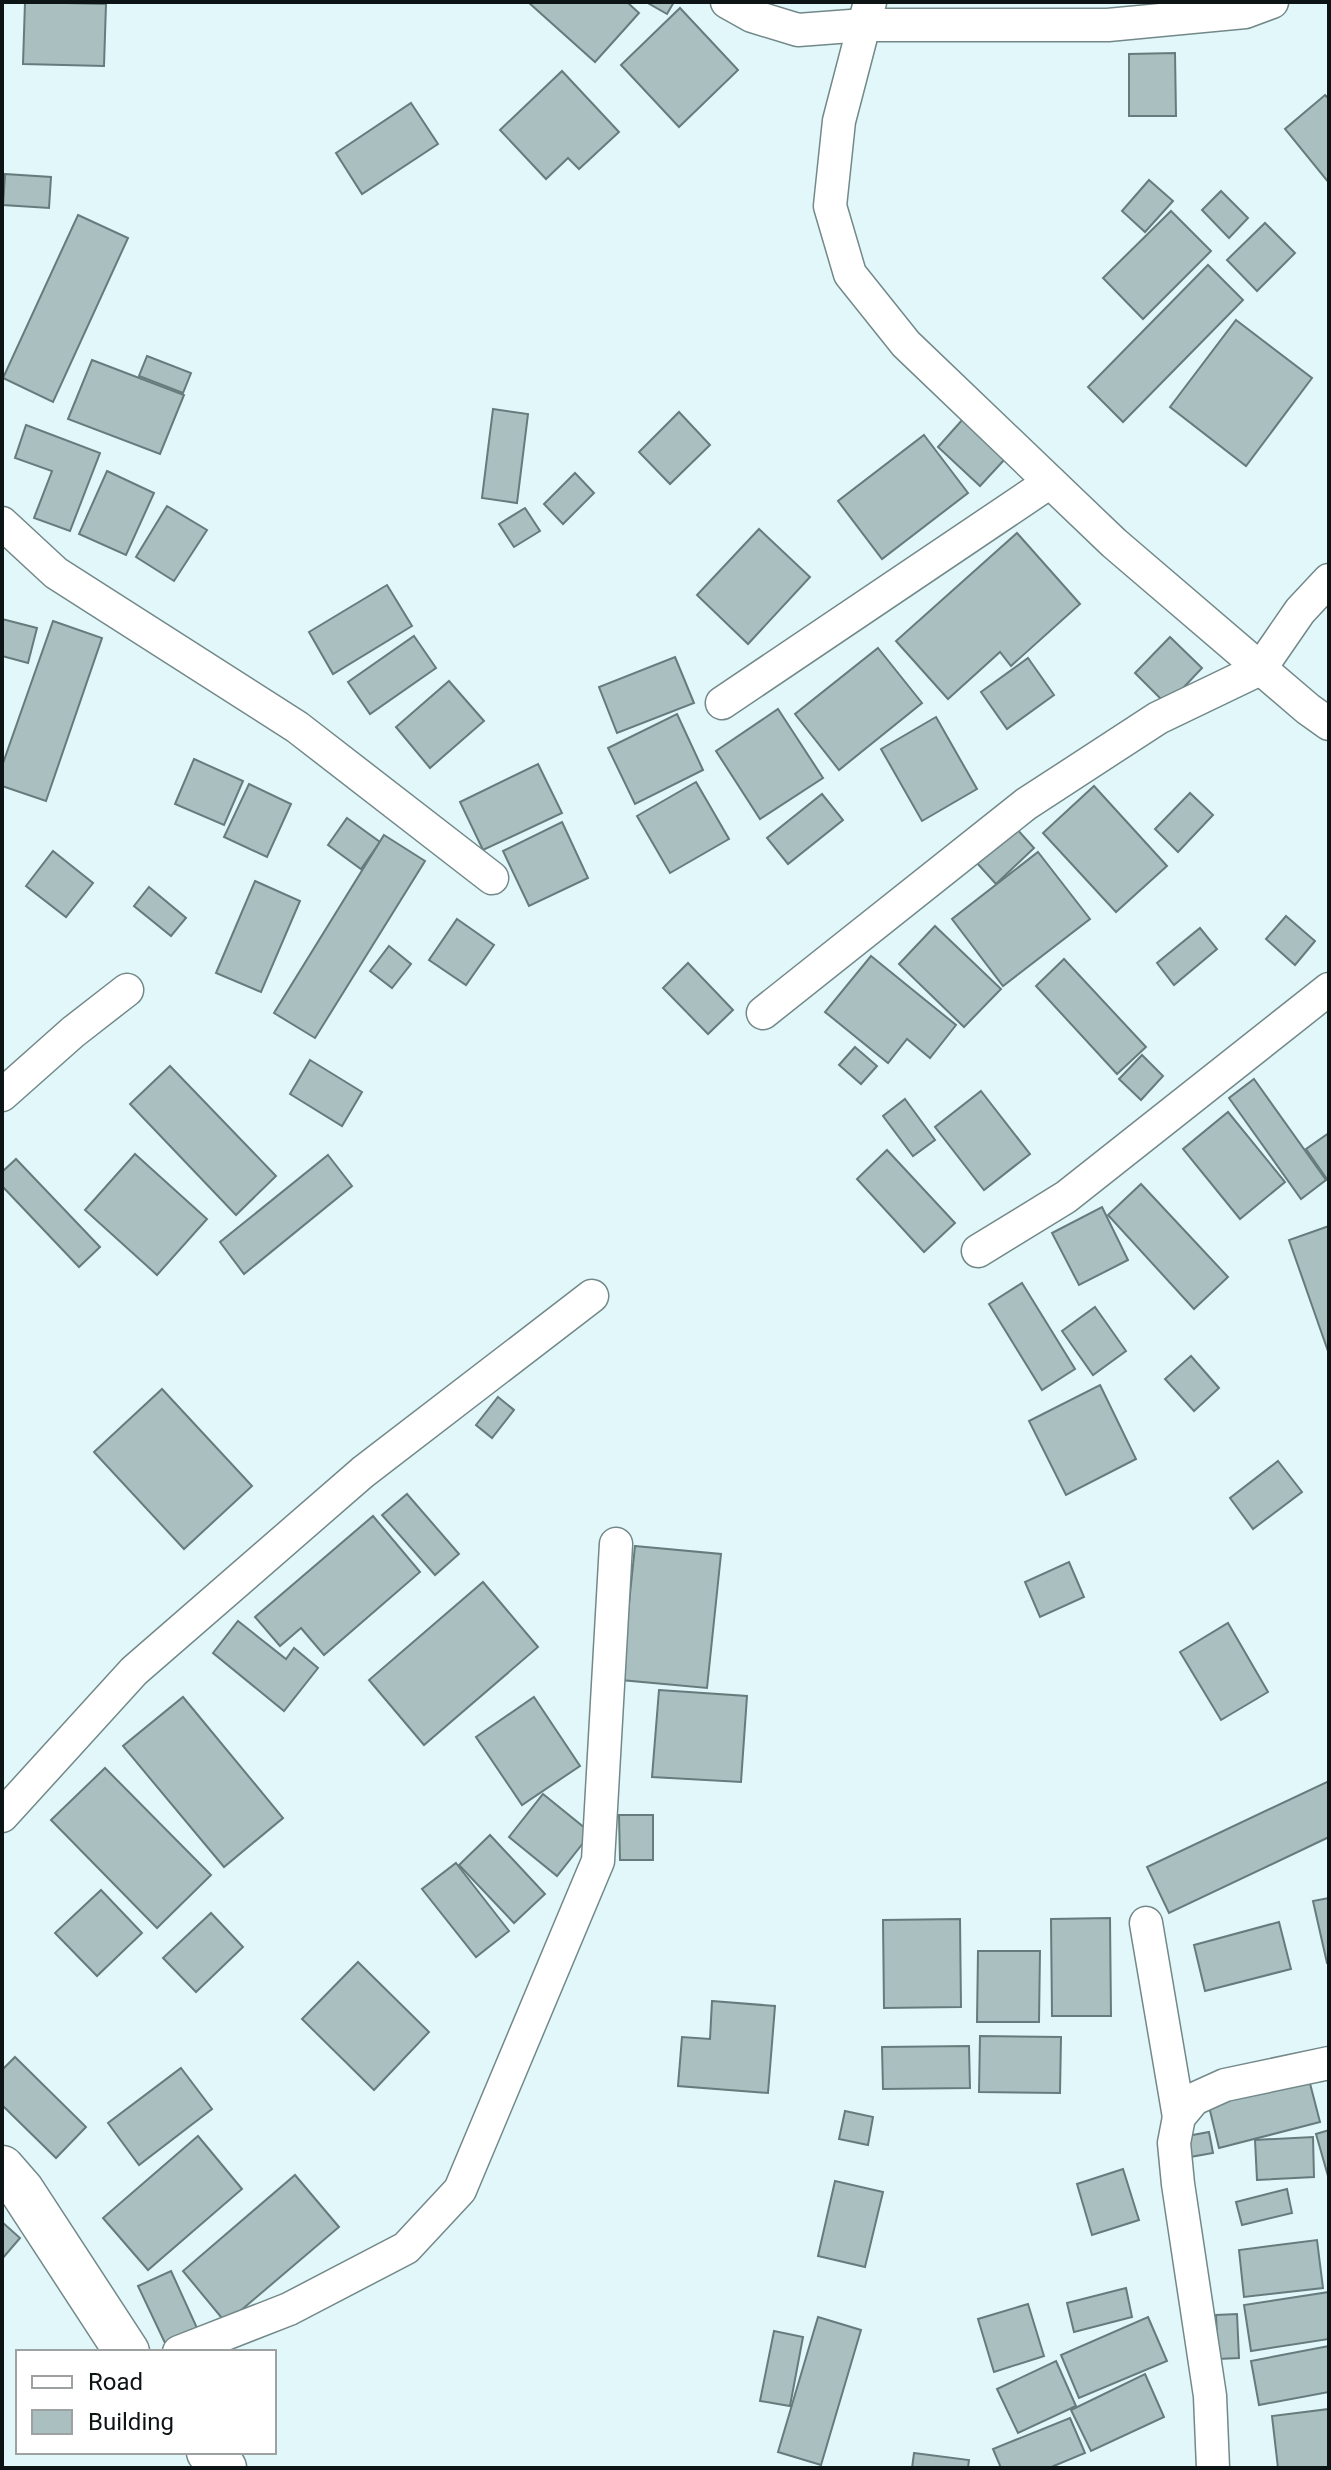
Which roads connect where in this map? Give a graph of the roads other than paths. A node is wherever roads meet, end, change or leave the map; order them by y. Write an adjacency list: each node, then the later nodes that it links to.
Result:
1 (727, 2): 3 (street)
2 (1272, 2): 3 (street)
3 (867, 14): 4 (street)
4 (1050, 482): 7 (street); 8 (street)
5 (2, 523): 10 (street)
6 (1329, 580): 7 (street)
7 (1260, 669): 9 (street); 13 (street)
8 (722, 703)
9 (1329, 724)
10 (492, 878)
11 (1329, 989): 15 (street)
12 (127, 990): 14 (street)
13 (763, 1013)
14 (2, 1095)
15 (978, 1251)
16 (592, 1296): 18 (street)
17 (616, 1544): 24 (street)
18 (2, 1816)
19 (1146, 1923): 21 (street)
20 (1329, 2063): 21 (street)
21 (1179, 2117): 25 (street)
22 (2, 2168): 23 (street)
23 (126, 2350)
24 (184, 2350)
25 (1213, 2468)

